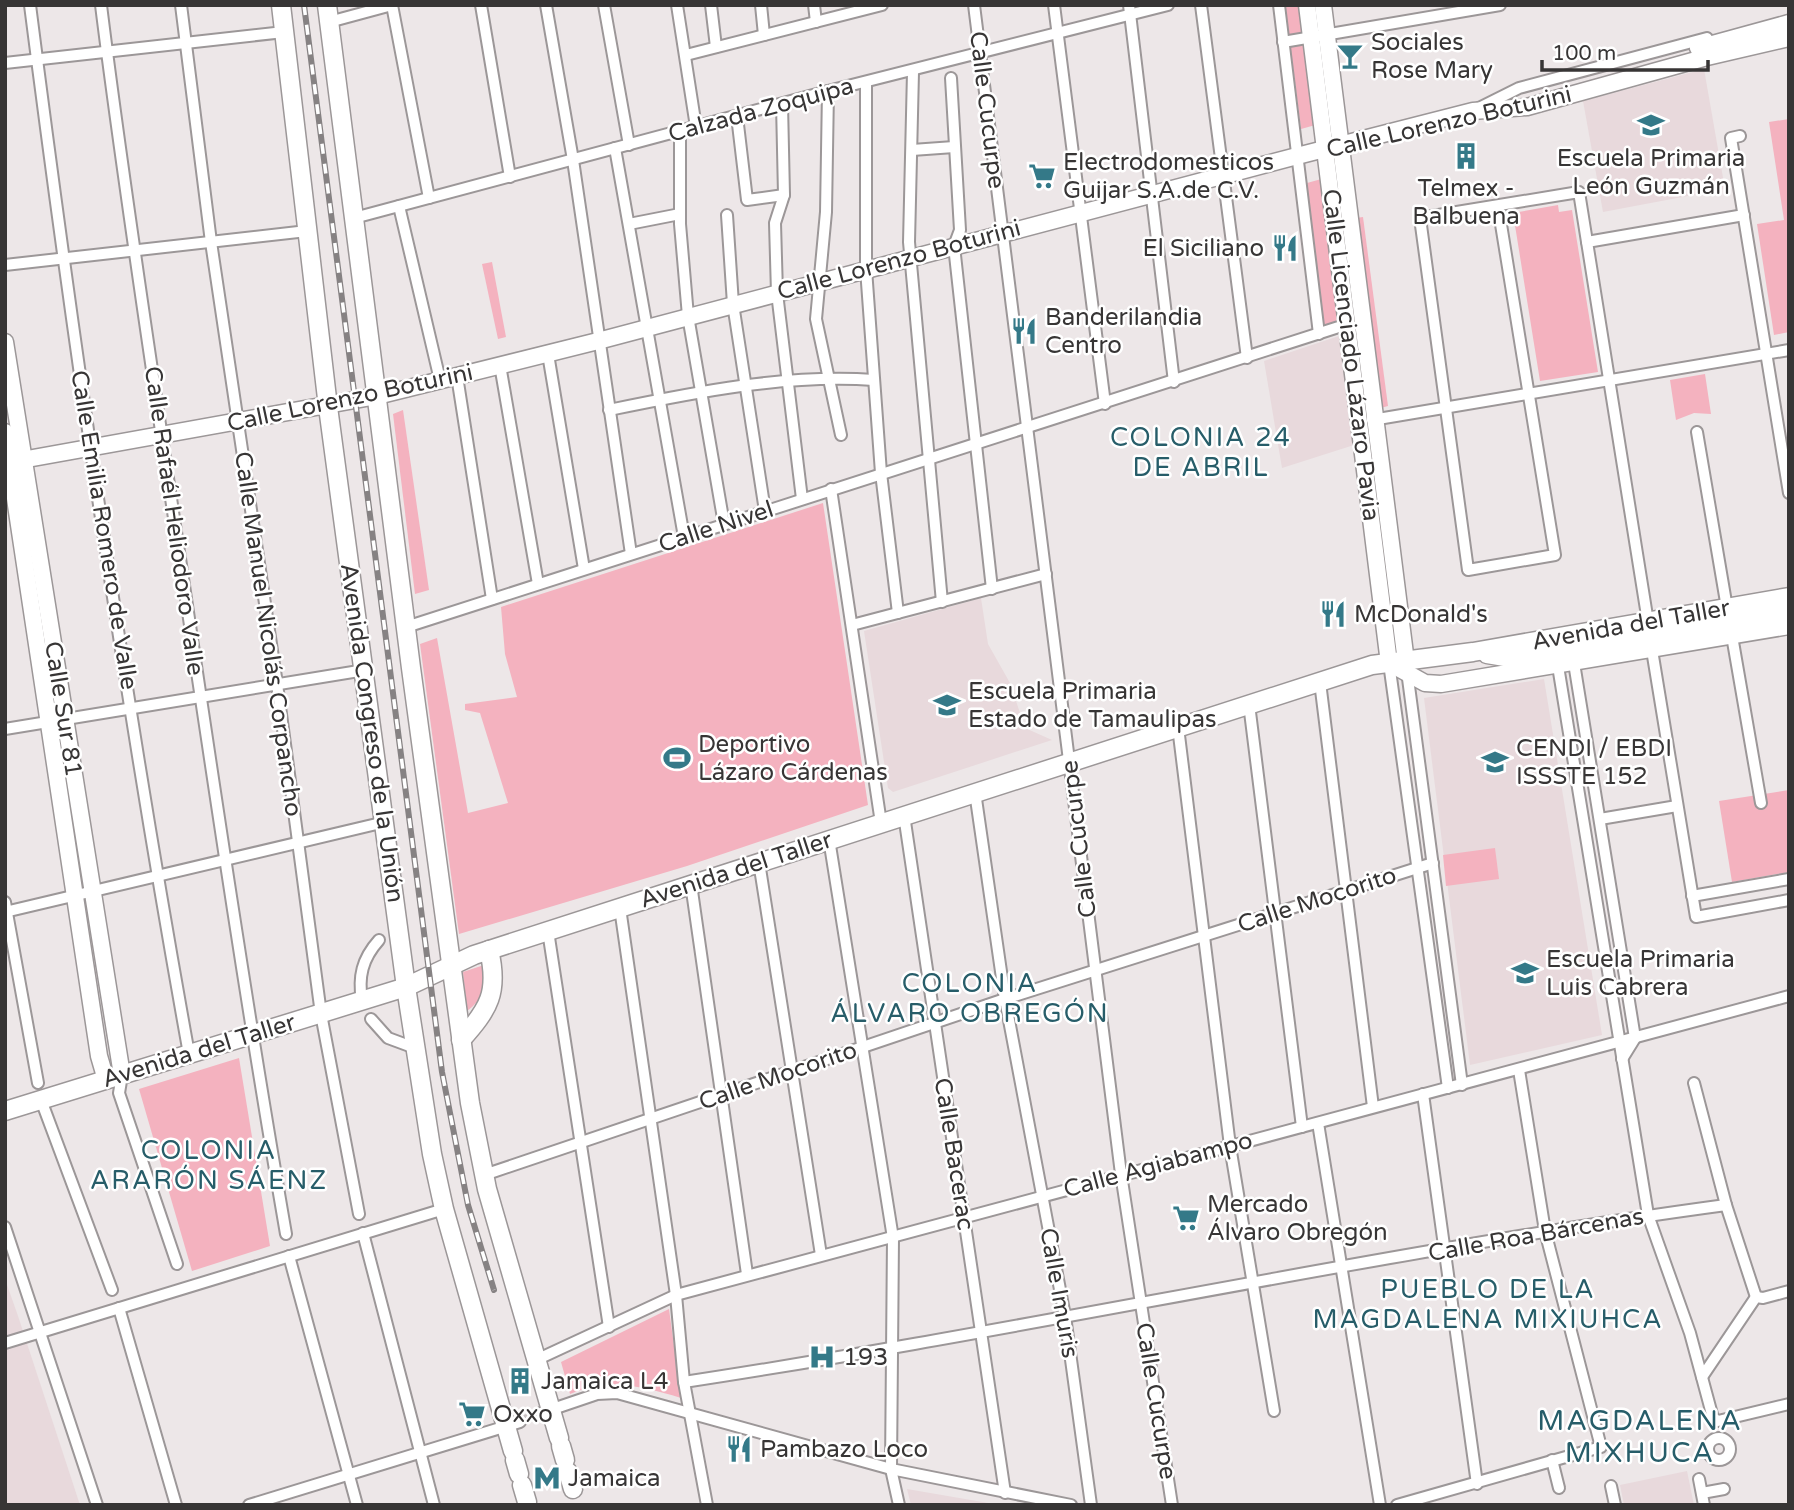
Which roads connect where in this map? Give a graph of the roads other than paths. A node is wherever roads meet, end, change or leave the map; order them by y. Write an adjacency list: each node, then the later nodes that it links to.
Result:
1 (30, 5): 39 (street, Calle Emilia Romero de Valle)
2 (102, 5): 36 (street, Calle Rafaél Heliodoro Valle)
3 (181, 5): 34 (street, Calle Manuel Nicolás Corpancho)
4 (281, 5): 28 (main road, Avenida Congreso de la Unión)
5 (392, 5): 24 (street); 62 (street)
6 (481, 5): 59 (street)
7 (546, 5): 57 (street)
8 (604, 5): 51 (street)
9 (677, 5): 38 (street)
10 (711, 5): 35 (street)
11 (761, 5): 30 (street)
12 (814, 5): 26 (street)
13 (882, 5): 22 (street)
14 (974, 5): 37 (street, Calle Cucurpe)
15 (1054, 5): 29 (street)
16 (1168, 5): 23 (street, Calzada Zoquipa)
17 (1201, 5): 58 (street)
18 (1279, 5): 33 (street)
19 (1307, 5): 31 (street, Calle Licenciado Lázaro Pavia)
20 (1323, 5): 31 (street, Calle Licenciado Lázaro Pavia)
21 (1500, 5): 31 (street)
22 (864, 8): 26 (street)
23 (1130, 10): 29 (street, Calzada Zoquipa); 60 (street)
24 (328, 14): 69 (main road, Avenida Congreso de la Unión)
25 (1788, 16): 46 (street)
26 (816, 22): 30 (street)
27 (1789, 23): 46 (street)
28 (284, 32): 34 (street); 71 (main road, Avenida Congreso de la Unión)
29 (1057, 33): 37 (street, Calzada Zoquipa); 65 (street)
30 (764, 35): 35 (street)
31 (1319, 36): 33 (street); 54 (street, Calle Licenciado Lázaro Pavia)
32 (1789, 38): 46 (street, Calle Lorenzo Boturini)
33 (1283, 42): 56 (street)
34 (186, 43): 36 (street); 73 (street, Calle Manuel Nicolás Corpancho)
35 (716, 47): 38 (street)
36 (107, 51): 39 (street); 76 (street, Calle Rafaél Heliodoro Valle)
37 (980, 53): 41 (street, Calzada Zoquipa); 72 (street, Calle Cucurpe)
38 (686, 54): 48 (street)
39 (37, 59): 40 (street); 78 (street, Calle Emilia Romero de Valle)
40 (5, 62)
41 (914, 72): 43 (street, Calzada Zoquipa); 55 (street)
42 (951, 78): 52 (street)
43 (866, 83): 44 (street, Calzada Zoquipa); 80 (street)
44 (828, 91): 45 (street, Calzada Zoquipa); 81 (street)
45 (782, 104): 47 (street, Calzada Zoquipa); 61 (street)
46 (1473, 111): 54 (street, Calle Lorenzo Boturini)
47 (737, 116): 48 (street, Calzada Zoquipa); 61 (street)
48 (696, 127): 49 (street, Calzada Zoquipa)
49 (680, 131): 51 (street, Calzada Zoquipa); 66 (street)
50 (1740, 136): 68 (street)
51 (629, 145): 53 (street, Calzada Zoquipa)
52 (954, 147): 55 (street); 75 (street)
53 (615, 148): 57 (street, Calzada Zoquipa); 70 (street)
54 (1333, 148): 56 (street, Calle Lorenzo Boturini); 85 (street, Calle Licenciado Lázaro Pavia); 111 (street, Calle Licenciado Lázaro Pavia)
55 (912, 150): 77 (street)
56 (1297, 156): 58 (street, Calle Lorenzo Boturini); 87 (street)
57 (573, 160): 59 (street, Calzada Zoquipa); 88 (street)
58 (1223, 175): 60 (street, Calle Lorenzo Boturini); 93 (street)
59 (510, 177): 62 (street, Calzada Zoquipa)
60 (1150, 194): 65 (street, Calle Lorenzo Boturini); 101 (street)
61 (784, 195): 82 (street)
62 (429, 198): 63 (street, Calzada Zoquipa)
63 (399, 206): 69 (street, Calzada Zoquipa); 97 (street)
64 (1498, 206): 74 (street); 104 (street); 109 (street)
65 (1079, 211): 72 (street, Calle Lorenzo Boturini); 107 (street)
66 (680, 214): 70 (street); 84 (street)
67 (727, 215): 83 (street)
68 (1744, 215): 74 (street); 92 (street)
69 (354, 218): 105 (main road, Avenida Congreso de la Unión)
70 (629, 224): 86 (street)
71 (307, 231): 73 (street); 108 (main road, Avenida Congreso de la Unión)
72 (1003, 233): 75 (street, Calle Lorenzo Boturini); 114 (street, Calle Cucurpe)
73 (211, 242): 76 (street); 113 (street, Calle Manuel Nicolás Corpancho)
74 (1587, 242): 100 (street)
75 (954, 246): 77 (street, Calle Lorenzo Boturini); 119 (street)
76 (133, 251): 78 (street); 118 (street, Calle Rafaél Heliodoro Valle)
77 (910, 257): 80 (street, Calle Lorenzo Boturini); 121 (street)
78 (63, 259): 79 (street); 120 (street, Calle Emilia Romero de Valle)
79 (5, 265)
80 (866, 270): 81 (street, Calle Lorenzo Boturini); 99 (street)
81 (820, 281): 82 (street, Calle Lorenzo Boturini); 96 (street)
82 (777, 293): 83 (street, Calle Lorenzo Boturini); 98 (street)
83 (733, 304): 84 (street, Calle Lorenzo Boturini); 102 (street)
84 (688, 316): 86 (street, Calle Lorenzo Boturini); 103 (street)
85 (1348, 324): 87 (street, Calle Nivel); 112 (street, Calle Licenciado Lázaro Pavia)
86 (647, 328): 88 (street, Calle Lorenzo Boturini); 106 (street)
87 (1319, 334): 93 (street, Calle Nivel)
88 (598, 341): 91 (street, Calle Lorenzo Boturini); 110 (street)
89 (5, 342): 122 (street, Calle Sur 81)
90 (1789, 350): 92 (street)
91 (548, 354): 94 (street, Calle Lorenzo Boturini); 131 (street)
92 (1767, 354): 100 (street); 125 (street)
93 (1247, 358): 101 (street, Calle Nivel)
94 (500, 365): 95 (street, Calle Lorenzo Boturini); 133 (street)
95 (457, 376): 97 (street, Calle Lorenzo Boturini); 136 (street)
96 (828, 377): 98 (street); 99 (street); 117 (street)
97 (440, 380): 105 (street, Calle Lorenzo Boturini)
98 (787, 380): 102 (street); 126 (street)
99 (874, 380): 123 (street)
100 (1609, 380): 104 (street); 141 (street)
101 (1174, 382): 107 (street, Calle Nivel)
102 (745, 387): 103 (street); 127 (street)
103 (703, 393): 106 (street); 128 (street)
104 (1529, 394): 109 (street); 109 (street)
105 (377, 396): 108 (street, Calle Lorenzo Boturini); 144 (main road, Avenida Congreso de la Unión)
106 (660, 400): 110 (street); 129 (street)
107 (1105, 404): 114 (street, Calle Nivel)
108 (328, 407): 113 (street, Calle Lorenzo Boturini); 150 (main road, Avenida Congreso de la Unión)
109 (1445, 408): 111 (street)
110 (609, 410): 130 (street)
111 (1376, 419): 112 (street); 149 (street, Calle Licenciado Lázaro Pavia)
112 (1359, 422): 149 (street, Calle Licenciado Lázaro Pavia)
113 (238, 424): 118 (street, Calle Lorenzo Boturini); 152 (street, Calle Manuel Nicolás Corpancho)
114 (1028, 427): 119 (street, Calle Nivel); 132 (street, Calle Cucurpe)
115 (5, 432): 122 (street, Calle Sur 81)
116 (1697, 432): 138 (street)
117 (841, 435)
118 (162, 437): 120 (street, Calle Lorenzo Boturini); 153 (street, Calle Rafaél Heliodoro Valle)
119 (975, 443): 121 (street, Calle Nivel); 134 (street)
120 (93, 449): 122 (street, Calle Lorenzo Boturini); 155 (street, Calle Emilia Romero de Valle)
121 (927, 458): 123 (street, Calle Nivel); 137 (street)
122 (13, 461): 156 (street, Calle Sur 81)
123 (881, 474): 124 (street, Calle Nivel); 140 (street)
124 (831, 489): 126 (street, Calle Nivel); 142 (street)
125 (1789, 493)
126 (802, 499): 127 (street, Calle Nivel)
127 (765, 511): 128 (street, Calle Nivel)
128 (724, 524): 129 (street, Calle Nivel)
129 (684, 537): 130 (street, Calle Nivel)
130 (631, 554): 131 (street, Calle Nivel)
131 (584, 569): 133 (street, Calle Nivel)
132 (1046, 574): 134 (street); 159 (street, Calle Cucurpe)
133 (538, 584): 136 (street, Calle Nivel)
134 (992, 589): 137 (street)
135 (1789, 597): 138 (main road, Avenida del Taller)
136 (492, 599): 144 (street, Calle Nivel)
137 (942, 602): 140 (street)
138 (1727, 608): 141 (main road, Avenida del Taller)
139 (1789, 612): 147 (main road, Avenida del Taller)
140 (898, 613): 142 (street)
141 (1648, 622): 147 (main road, Avenida del Taller)
142 (852, 625): 166 (street)
143 (1789, 626): 145 (street)
144 (406, 627): 191 (main road, Avenida Congreso de la Unión)
145 (1732, 636): 146 (street); 161 (street)
146 (1652, 650): 148 (street); 162 (street)
147 (1473, 652): 149 (main road, Avenida del Taller)
148 (1566, 664): 149 (street); 164 (street); 177 (street)
149 (1401, 667): 151 (main road, Avenida del Taller); 171 (street); 172 (street)
150 (365, 670): 152 (street); 165 (main road, Avenida Congreso de la Unión)
151 (1320, 681): 154 (main road, Avenida del Taller); 179 (street)
152 (277, 684): 153 (street); 168 (street, Calle Manuel Nicolás Corpancho)
153 (199, 697): 155 (street); 169 (street, Calle Rafaél Heliodoro Valle)
154 (1249, 704): 157 (main road, Avenida del Taller); 186 (street)
155 (131, 708): 156 (street); 173 (street, Calle Emilia Romero de Valle)
156 (57, 720): 158 (street); 180 (street, Calle Sur 81)
157 (1178, 727): 159 (main road, Avenida del Taller); 188 (street)
158 (5, 729)
159 (1070, 762): 160 (main road, Avenida del Taller); 192 (street, Calle Cucurpe)
160 (975, 792): 163 (main road, Avenida del Taller); 195 (street, Calle Imuris)
161 (1761, 803)
162 (1677, 806): 164 (street); 181 (street)
163 (904, 815): 166 (main road, Avenida del Taller); 199 (street, Calle Bacerac)
164 (1600, 819): 175 (street)
165 (385, 822): 168 (street); 193 (main road, Avenida Congreso de la Unión)
166 (881, 823): 167 (main road, Avenida del Taller)
167 (830, 839): 170 (main road, Avenida del Taller); 204 (street)
168 (299, 845): 169 (street); 197 (street, Calle Manuel Nicolás Corpancho)
169 (224, 862): 173 (street); 200 (street, Calle Rafaél Heliodoro Valle)
170 (759, 862): 178 (main road, Avenida del Taller); 209 (street)
171 (1433, 863): 172 (street, Calle Mocorito); 212 (street)
172 (1417, 868): 179 (street, Calle Mocorito); 213 (street)
173 (157, 877): 180 (street); 206 (street, Calle Emilia Romero de Valle)
174 (1789, 879): 176 (street)
175 (1609, 880): 177 (street); 201 (street)
176 (1773, 882): 181 (street); 183 (street)
177 (1593, 883): 203 (street)
178 (691, 884): 184 (main road, Avenida del Taller); 216 (street)
179 (1346, 891): 186 (street, Calle Mocorito); 217 (street)
180 (84, 893): 185 (street); 210 (street, Calle Sur 81)
181 (1692, 896): 183 (street)
182 (1789, 900): 183 (street)
183 (1776, 902)
184 (620, 908): 187 (main road, Avenida del Taller); 219 (street)
185 (6, 909): 214 (street)
186 (1274, 912): 188 (street, Calle Mocorito); 221 (street)
187 (548, 931): 190 (main road, Avenida del Taller); 222 (street)
188 (1203, 936): 192 (street, Calle Mocorito); 223 (street)
189 (379, 940): 196 (street)
190 (489, 950): 191 (main road, Avenida del Taller); 202 (main road)
191 (450, 965): 193 (main road, Avenida del Taller); 202 (main road, Avenida Congreso de la Unión)
192 (1095, 972): 195 (street, Calle Mocorito); 224 (street, Calle Cucurpe)
193 (406, 987): 196 (main road, Avenida del Taller); 205 (main road, Avenida Congreso de la Unión)
194 (1789, 996): 201 (street, Calle Agiabampo)
195 (1005, 999): 199 (street, Calle Mocorito); 226 (street, Calle Imuris)
196 (362, 1001): 197 (main road, Avenida del Taller)
197 (321, 1014): 200 (main road, Avenida del Taller); 229 (street, Calle Manuel Nicolás Corpancho)
198 (371, 1018): 205 (street)
199 (933, 1023): 204 (street, Calle Mocorito); 231 (street, Calle Bacerac)
200 (251, 1035): 206 (main road, Avenida del Taller); 235 (street, Calle Rafaél Heliodoro Valle)
201 (1635, 1038): 203 (street, Calle Agiabampo); 207 (street)
202 (461, 1040): 225 (main road, Avenida Congreso de la Unión)
203 (1619, 1043): 207 (street); 208 (street, Calle Agiabampo)
204 (864, 1047): 209 (street, Calle Mocorito); 236 (street)
205 (415, 1048): 228 (main road, Avenida Congreso de la Unión)
206 (189, 1054): 210 (main road, Avenida del Taller)
207 (1622, 1059): 230 (street)
208 (1519, 1070): 212 (street, Calle Agiabampo); 233 (street)
209 (792, 1071): 216 (street, Calle Mocorito); 238 (street)
210 (116, 1082): 214 (main road, Avenida del Taller); 240 (street)
211 (1694, 1083): 227 (street)
212 (1462, 1084): 213 (street, Calle Agiabampo)
213 (1448, 1088): 215 (street, Calle Agiabampo)
214 (39, 1091): 218 (main road, Avenida del Taller); 244 (street)
215 (1423, 1094): 217 (street, Calle Agiabampo); 237 (street)
216 (719, 1095): 219 (street, Calle Mocorito); 242 (street)
217 (1373, 1107): 220 (street, Calle Agiabampo)
218 (5, 1111)
219 (649, 1119): 222 (street, Calle Mocorito); 246 (street)
220 (1318, 1123): 221 (street, Calle Agiabampo); 241 (street)
221 (1303, 1127): 223 (street, Calle Agiabampo)
222 (579, 1143): 225 (street, Calle Mocorito); 251 (street)
223 (1230, 1146): 224 (street, Calle Agiabampo); 243 (street)
224 (1121, 1174): 226 (street, Calle Agiabampo); 248 (street, Calle Cucurpe)
225 (484, 1175): 256 (main road, Avenida Congreso de la Unión)
226 (1042, 1196): 231 (street, Calle Agiabampo); 250 (street, Calle Imuris)
227 (1726, 1205): 230 (street, Calle Roa Bárcenas); 247 (street)
228 (444, 1209): 234 (street); 264 (main road, Avenida Congreso de la Unión)
229 (359, 1214)
230 (1648, 1215): 233 (street, Calle Roa Bárcenas); 257 (street)
231 (964, 1218): 236 (street, Calle Agiabampo); 253 (street, Calle Bacerac)
232 (5, 1227): 252 (street)
233 (1545, 1231): 237 (street, Calle Roa Bárcenas); 267 (street)
234 (363, 1233): 239 (street); 266 (street)
235 (286, 1234)
236 (893, 1238): 238 (street, Calle Agiabampo); 255 (street)
237 (1444, 1251): 241 (street, Calle Roa Bárcenas); 273 (street)
238 (821, 1255): 242 (street, Calle Agiabampo)
239 (289, 1256): 249 (street); 270 (street)
240 (177, 1264)
241 (1341, 1267): 243 (street, Calle Roa Bárcenas); 290 (street)
242 (747, 1274): 246 (street, Calle Agiabampo)
243 (1253, 1283): 248 (street, Calle Roa Bárcenas); 261 (street)
244 (112, 1290)
245 (1789, 1291): 247 (street)
246 (676, 1295): 251 (street, Calle Agiabampo); 258 (street)
247 (1756, 1297): 257 (street)
248 (1141, 1303): 250 (street, Calle Roa Bárcenas); 289 (street, Calle Cucurpe)
249 (119, 1308): 252 (street); 281 (street)
250 (1065, 1316): 253 (street, Calle Roa Bárcenas); 288 (street, Calle Imuris)
251 (609, 1327): 256 (street, Calle Agiabampo)
252 (41, 1332): 254 (street); 280 (street)
253 (983, 1333): 255 (street, Calle Roa Bárcenas); 277 (street, Calle Bacerac)
254 (5, 1343)
255 (891, 1350): 258 (street, Calle Roa Bárcenas); 268 (street)
256 (536, 1360): 260 (main road, Avenida Congreso de la Unión)
257 (1702, 1377): 263 (street)
258 (684, 1382): 262 (street)
259 (1789, 1404): 263 (street)
260 (546, 1411): 262 (street); 269 (main road, Avenida Congreso de la Unión)
261 (1274, 1411)
262 (690, 1414): 268 (street); 285 (street)
263 (1718, 1421): 265 (street)
264 (513, 1425): 266 (street); 271 (main road, Avenida Congreso de la Unión)
265 (1721, 1438)
266 (418, 1451): 270 (street); 284 (street)
267 (1552, 1460): 273 (street); 275 (street)
268 (891, 1469): 277 (street); 286 (street)
269 (569, 1473)
270 (348, 1474): 279 (street); 283 (street)
271 (519, 1474)
272 (1699, 1479): 278 (street)
273 (1477, 1483): 291 (street)
274 (1611, 1486): 292 (street)
275 (1559, 1488)
276 (1724, 1489): 278 (street)
277 (1005, 1493): 287 (street)
278 (1703, 1499)
279 (264, 1502): 282 (street)
280 (97, 1505)
281 (176, 1505)
282 (248, 1505)
283 (357, 1505)
284 (434, 1505)
285 (707, 1505)
286 (899, 1505)
287 (1070, 1505)
288 (1091, 1505)
289 (1172, 1505)
290 (1380, 1505)
291 (1397, 1505)
292 (1615, 1505)

